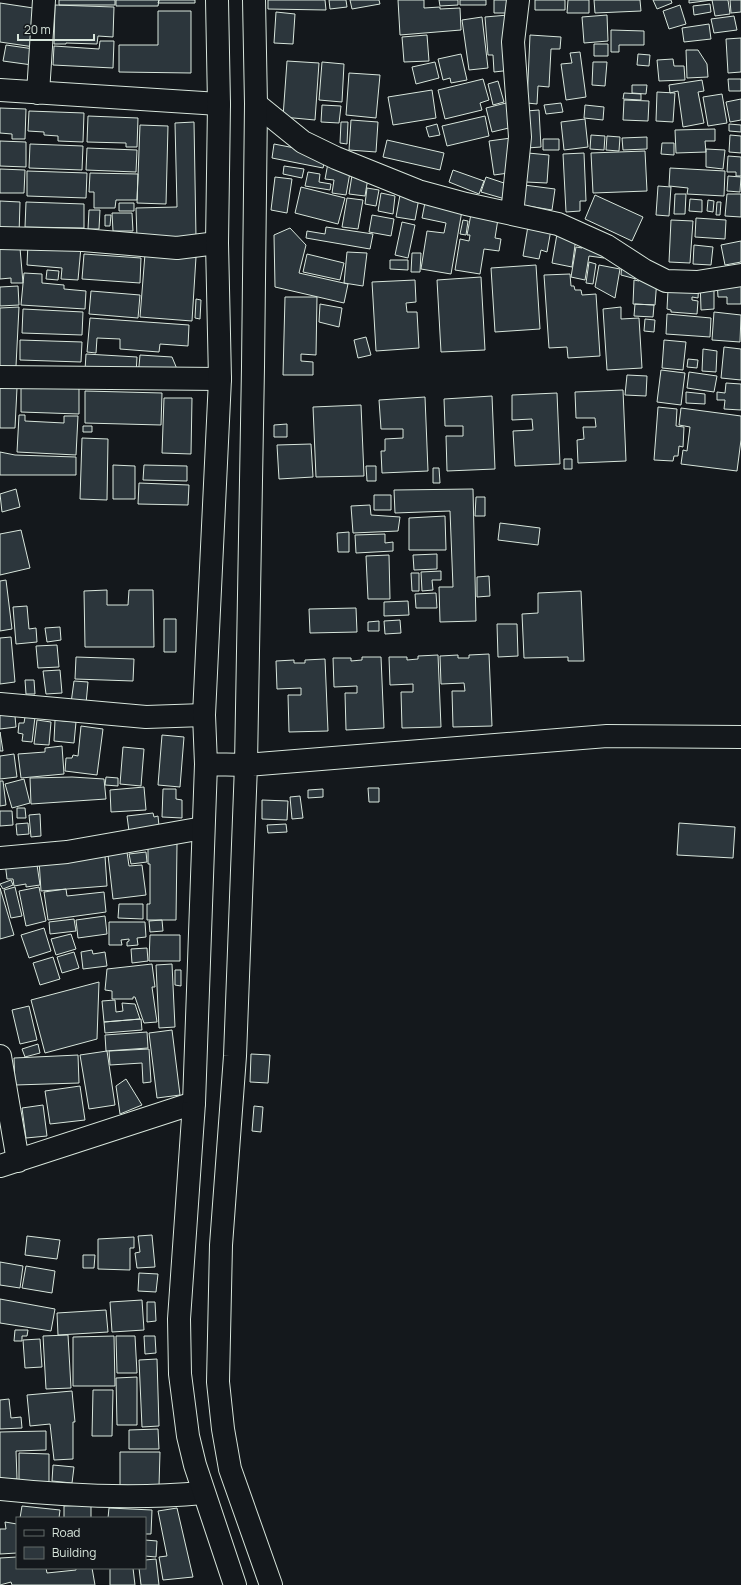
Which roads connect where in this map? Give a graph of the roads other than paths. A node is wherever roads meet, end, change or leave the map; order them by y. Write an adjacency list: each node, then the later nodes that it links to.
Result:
1 (44, 0): 6 (street)
2 (216, 0): 7 (street)
3 (254, 0): 8 (street)
4 (518, 0): 9 (street)
5 (0, 90): 6 (street)
6 (38, 93): 7 (street)
7 (219, 104): 11 (street)
8 (256, 104): 9 (street); 19 (street)
9 (512, 214): 12 (street)
10 (0, 238): 11 (street)
11 (217, 243): 14 (street)
12 (741, 275)
13 (0, 377): 14 (street)
14 (220, 379): 16 (street)
15 (0, 704): 16 (street)
16 (204, 715): 18 (street)
17 (741, 737): 19 (street)
18 (206, 764): 19 (street); 20 (street)
19 (246, 765): 28 (street)
20 (203, 828): 21 (street); 23 (street)
21 (0, 858)
22 (0, 1056): 24 (street)
23 (194, 1103): 24 (street); 26 (street)
24 (9, 1164)
25 (0, 1489): 26 (street)
26 (203, 1493): 27 (street)
27 (235, 1585)
28 (270, 1585)

